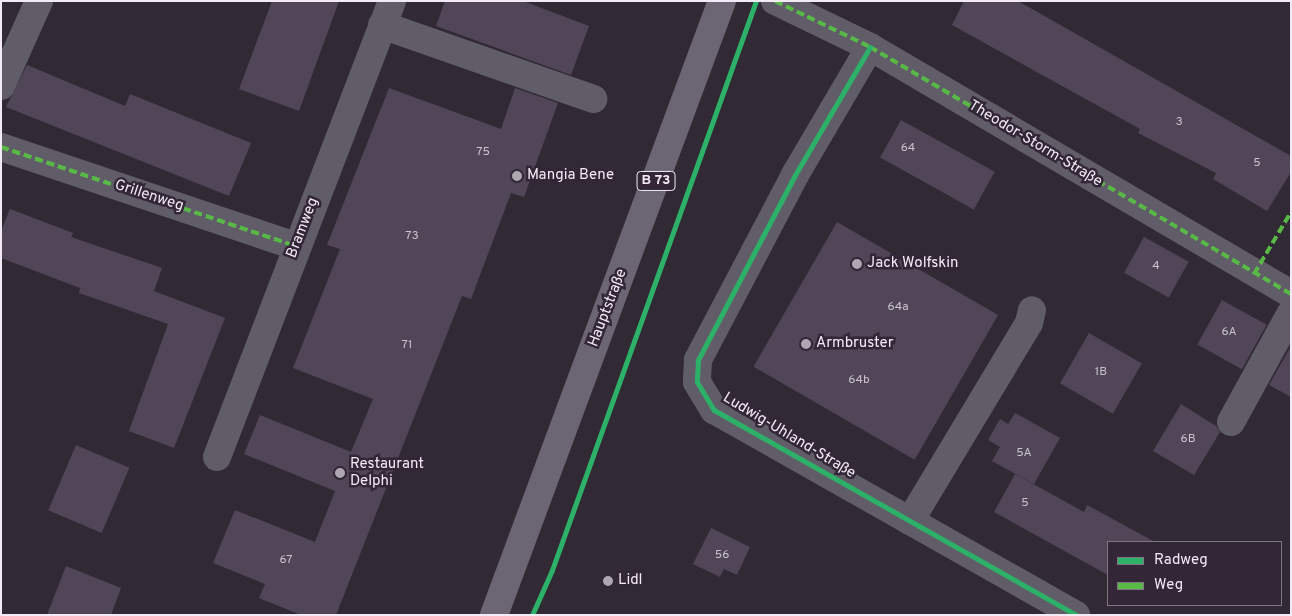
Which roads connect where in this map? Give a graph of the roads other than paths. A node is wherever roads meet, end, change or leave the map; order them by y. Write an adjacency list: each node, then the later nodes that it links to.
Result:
1 (39, 1): 6 (street)
2 (722, 1): 16 (main road, Hauptstraße / B 73)
3 (775, 1): 5 (street, Theodor-Storm-Straße)
4 (387, 13): 7 (street); 9 (street, Bramweg)
5 (870, 47): 10 (street, Theodor-Storm-Straße); 15 (street, Ludwig-Uhland-Straße)
6 (1, 86)
7 (593, 99)
8 (1, 147): 9 (street, Grillenweg)
9 (296, 246): 14 (street, Bramweg)
10 (1291, 294)
11 (1032, 310): 15 (street)
12 (1291, 312): 13 (street)
13 (1231, 422)
14 (217, 457)
15 (910, 521): 17 (street, Ludwig-Uhland-Straße)
16 (494, 615)
17 (1076, 615)

